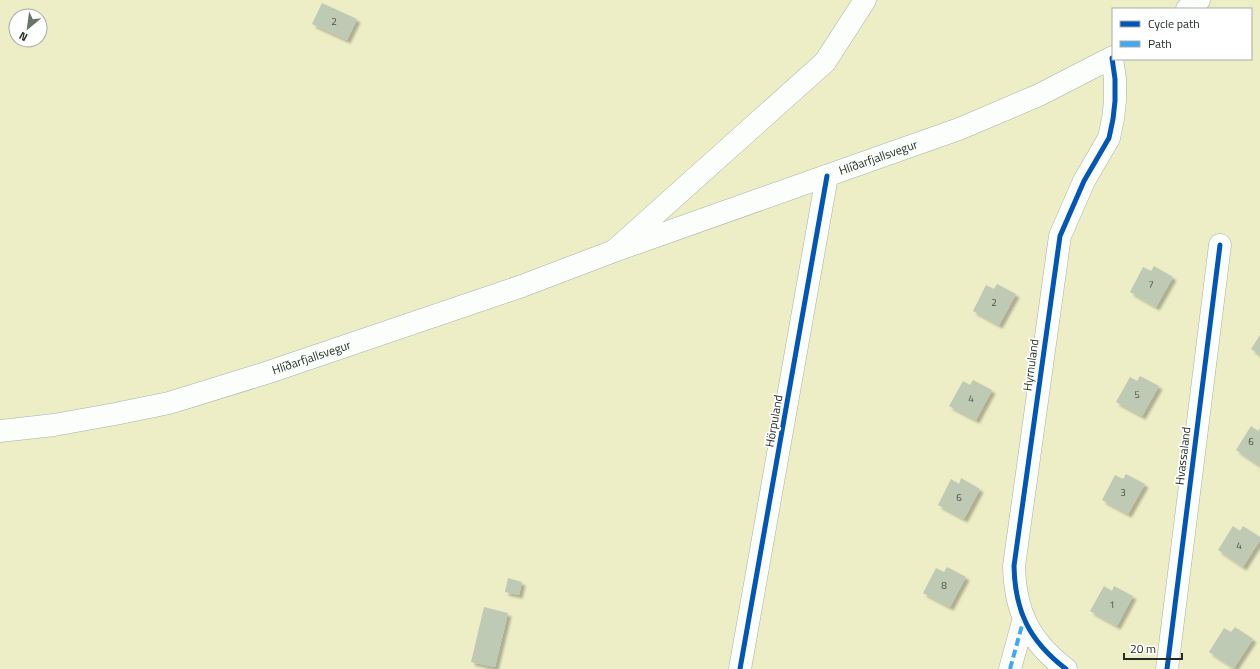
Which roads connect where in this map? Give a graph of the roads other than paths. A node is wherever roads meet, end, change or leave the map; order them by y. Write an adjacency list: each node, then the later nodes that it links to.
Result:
1 (865, 0): 8 (street, Hlíðarfjallsvegur)
2 (1199, 0): 3 (street)
3 (1188, 8)
4 (1112, 58): 6 (street, Hlíðarfjallsvegur)
5 (1112, 60): 10 (street, Hyrnuland)
6 (827, 176): 8 (street, Hlíðarfjallsvegur); 11 (street, Hörpuland)
7 (1220, 245): 14 (street, Hvassaland)
8 (614, 251): 9 (street, Hlíðarfjallsvegur)
9 (0, 431)
10 (1024, 618): 12 (street); 13 (street, Hyrnuland)
11 (740, 669)
12 (1010, 669)
13 (1066, 669)
14 (1167, 669)

